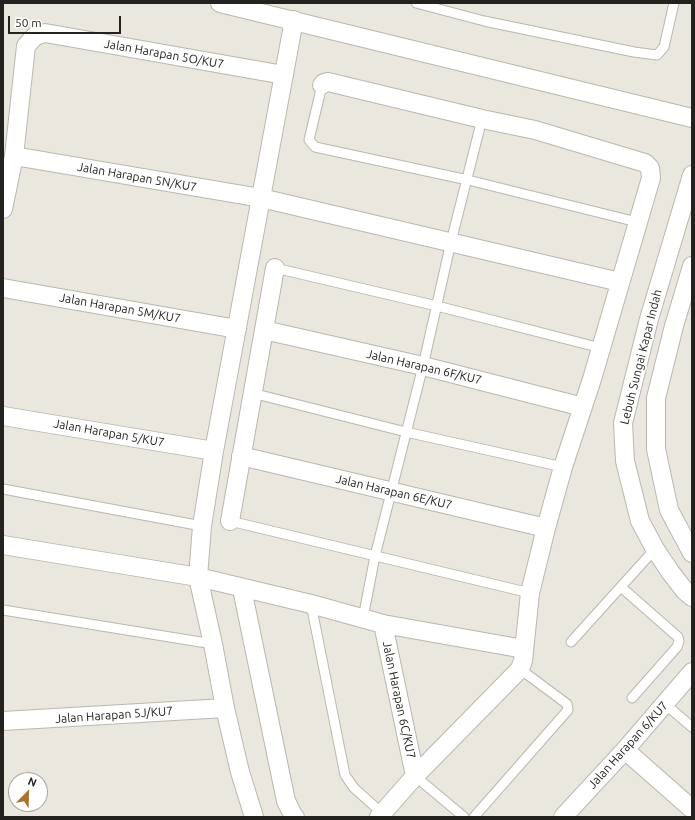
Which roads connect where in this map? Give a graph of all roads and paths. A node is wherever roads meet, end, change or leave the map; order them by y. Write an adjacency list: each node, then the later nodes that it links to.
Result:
1 (220, 3): 5 (street)
2 (416, 3): 4 (lane)
3 (674, 3): 4 (lane)
4 (431, 5)
5 (294, 20): 6 (street); 8 (street)
6 (284, 75): 10 (street, Jalan Harapan 5O/KU7); 13 (street)
7 (322, 85): 9 (street); 12 (lane)
8 (692, 118)
9 (482, 119): 12 (lane); 15 (street)
10 (14, 156): 13 (street, Jalan Harapan 5N/KU7); 14 (street)
11 (692, 174): 39 (street, Lebuh Sungai Kapar Indah)
12 (468, 180): 15 (lane); 16 (lane)
13 (261, 198): 16 (street, Jalan Harapan 5N/KU7); 22 (street)
14 (3, 209)
15 (638, 222): 19 (street)
16 (451, 242): 19 (street, Jalan Harapan 5N/KU7); 21 (lane)
17 (692, 266): 40 (street, Lebuh Sungai Kapar Indah)
18 (275, 268): 21 (lane); 23 (street)
19 (620, 282): 24 (street)
20 (3, 288): 22 (street, Jalan Harapan 5M/KU7)
21 (437, 306): 24 (lane); 25 (lane)
22 (237, 329): 30 (street)
23 (264, 330): 25 (street, Jalan Harapan 6F/KU7); 26 (street)
24 (601, 348): 27 (street)
25 (423, 366): 27 (street, Jalan Harapan 6F/KU7); 29 (lane)
26 (252, 393): 29 (lane); 31 (street)
27 (583, 407): 32 (street)
28 (3, 416): 30 (street, Jalan Harapan 5/KU7)
29 (406, 432): 32 (lane); 34 (lane)
30 (214, 451): 36 (street)
31 (241, 456): 34 (street, Jalan Harapan 6E/KU7); 35 (street)
32 (563, 467): 37 (street)
33 (3, 489): 36 (lane)
34 (392, 492): 37 (street, Jalan Harapan 6E/KU7); 41 (lane)
35 (230, 521): 41 (lane)
36 (202, 526): 42 (street)
37 (546, 528): 45 (street)
38 (3, 545): 42 (street)
39 (655, 549): 43 (lane); 46 (street, Lebuh Sungai Kapar Indah)
40 (692, 553)
41 (375, 556): 45 (lane); 49 (lane)
42 (198, 577): 44 (street); 52 (street)
43 (621, 587): 51 (lane); 56 (lane)
44 (242, 589): 47 (street); 66 (street)
45 (530, 593): 53 (street)
46 (692, 597)
47 (311, 604): 49 (street); 64 (lane)
48 (3, 610): 52 (lane)
49 (363, 618): 50 (street)
50 (384, 624): 53 (street); 62 (street, Jalan Harapan 6C/KU7)
51 (571, 642)
52 (213, 644): 58 (street)
53 (524, 649): 54 (street)
54 (520, 670): 62 (street); 68 (lane)
55 (692, 672): 57 (street, Jalan Harapan 6/KU7)
56 (632, 698)
57 (665, 704): 60 (lane); 61 (street, Jalan Harapan 6/KU7)
58 (225, 708): 59 (street, Jalan Harapan 5J/KU7); 65 (street)
59 (3, 721)
60 (692, 727)
61 (625, 750): 63 (street); 69 (street, Jalan Harapan 6/KU7)
62 (415, 776): 64 (street); 67 (lane)
63 (692, 809)
64 (381, 815)
65 (254, 817)
66 (295, 817)
67 (464, 817)
68 (474, 817)
69 (563, 817)

